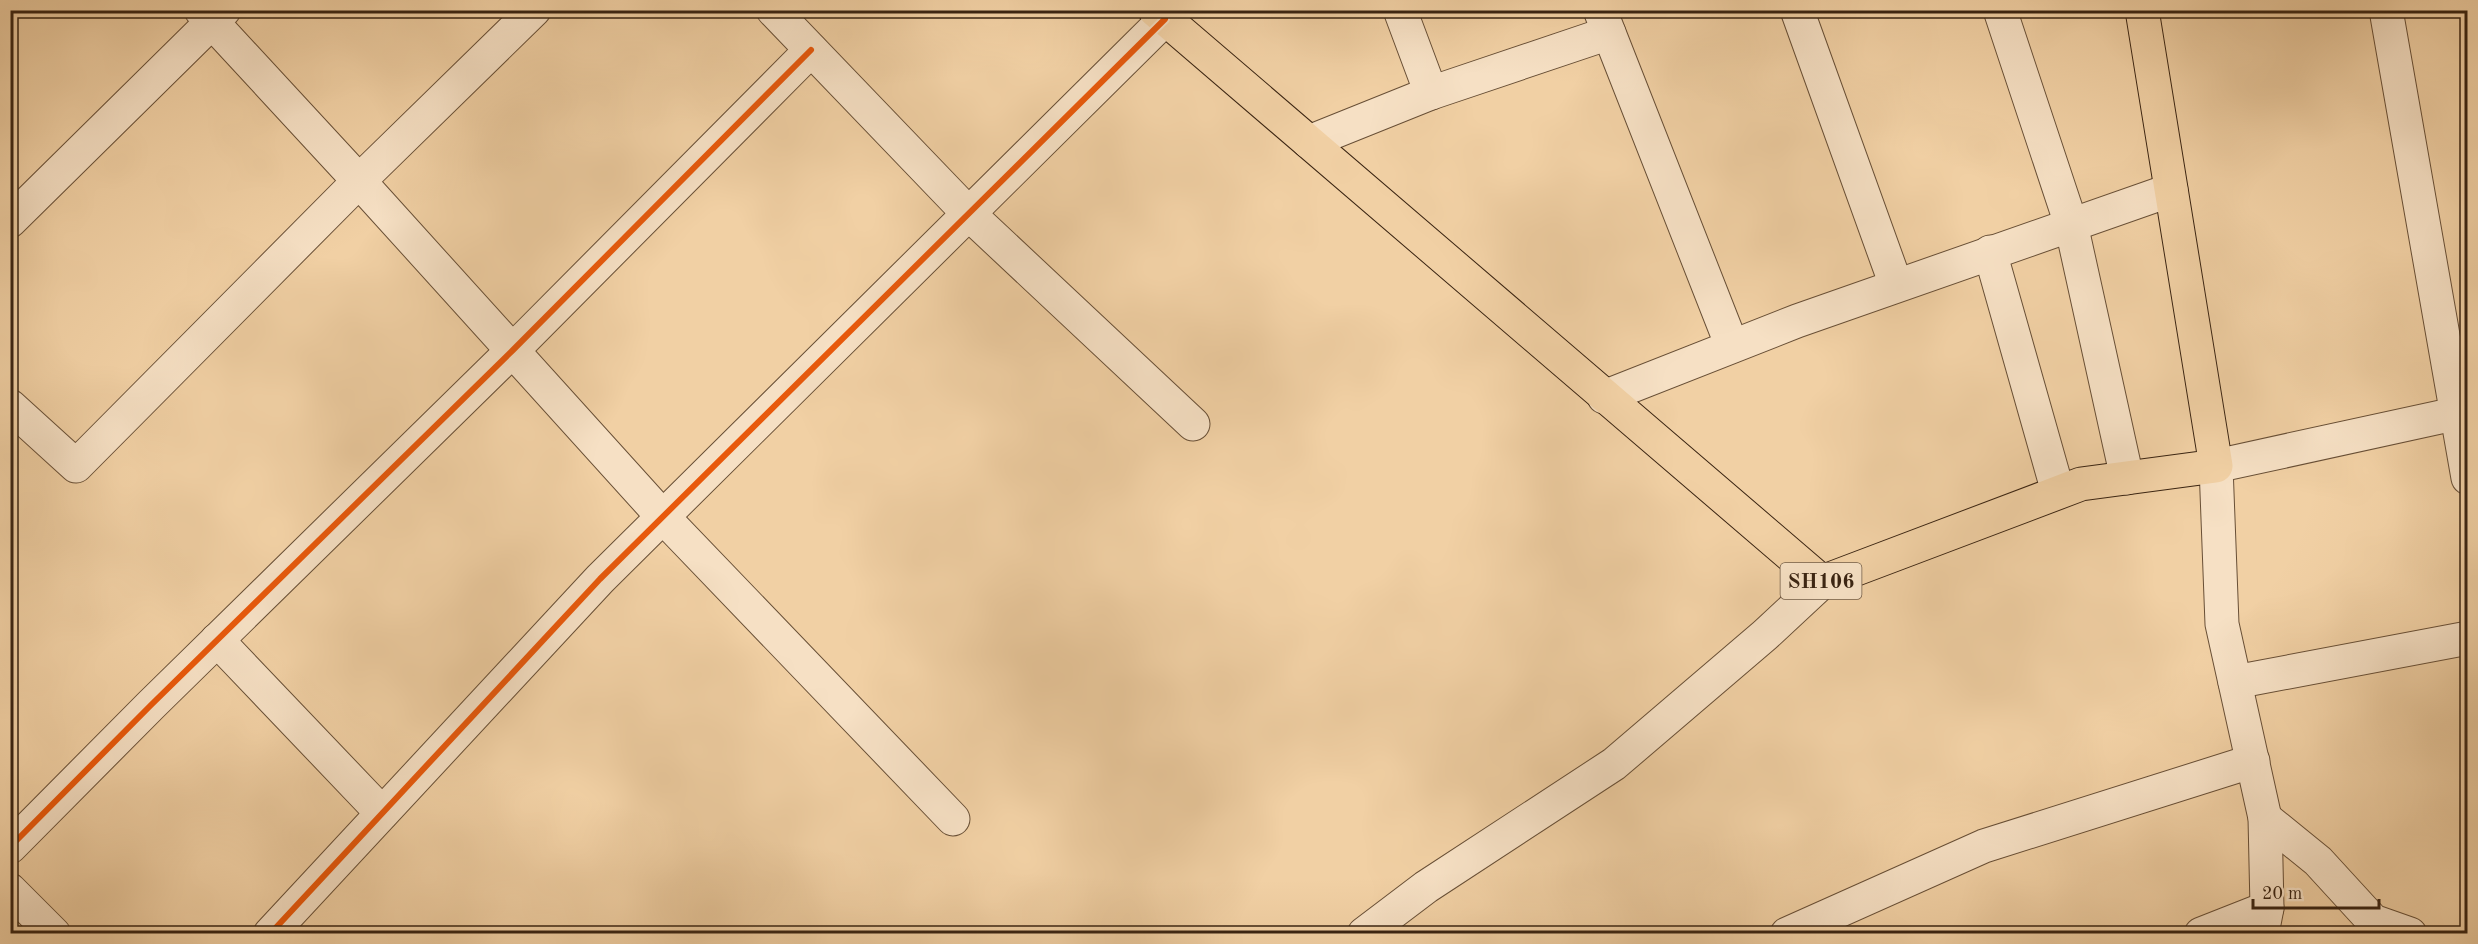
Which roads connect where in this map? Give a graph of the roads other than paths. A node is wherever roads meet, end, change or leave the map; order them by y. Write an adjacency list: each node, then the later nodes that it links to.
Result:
1 (534, 10): 14 (street)
2 (773, 10): 11 (street)
3 (1401, 10): 12 (street)
4 (1797, 10): 20 (street)
5 (2000, 10): 18 (street)
6 (2142, 10): 15 (main road)
7 (2386, 10): 25 (street)
8 (212, 14): 14 (street); 17 (street)
9 (1160, 15): 13 (main road, SH106); 16 (street)
10 (1604, 22): 12 (street); 21 (street)
11 (811, 50): 16 (street); 22 (street)
12 (1431, 93): 13 (street)
13 (1309, 142): 23 (main road, SH106)
14 (359, 180): 22 (street); 24 (street)
15 (2171, 190): 18 (street); 27 (main road)
16 (969, 214): 26 (street); 31 (street)
17 (10, 221)
18 (2071, 224): 19 (street); 28 (street)
19 (1990, 252): 20 (street); 30 (street)
20 (1896, 285): 21 (street)
21 (1732, 346): 23 (street)
22 (513, 350): 31 (street); 34 (street)
23 (1604, 397): 32 (main road, SH106)
24 (10, 406)
25 (2462, 412): 27 (street); 29 (street)
26 (1193, 424)
27 (2216, 466): 28 (main road, SH106); 35 (street)
28 (2127, 478): 30 (main road, SH106)
29 (2468, 478)
30 (2058, 492): 32 (main road, SH106)
31 (663, 518): 37 (street); 39 (street)
32 (1822, 582): 45 (street)
33 (2468, 638): 35 (street)
34 (217, 640): 37 (street); 40 (street)
35 (2235, 682): 36 (street)
36 (2253, 761): 38 (street); 46 (street)
37 (382, 813): 44 (street)
38 (2265, 818): 42 (street); 48 (street)
39 (953, 819)
40 (10, 847)
41 (10, 890): 43 (street)
42 (2265, 921): 47 (street)
43 (54, 933)
44 (270, 933)
45 (1364, 933)
46 (1788, 933)
47 (2201, 933)
48 (2410, 933)

